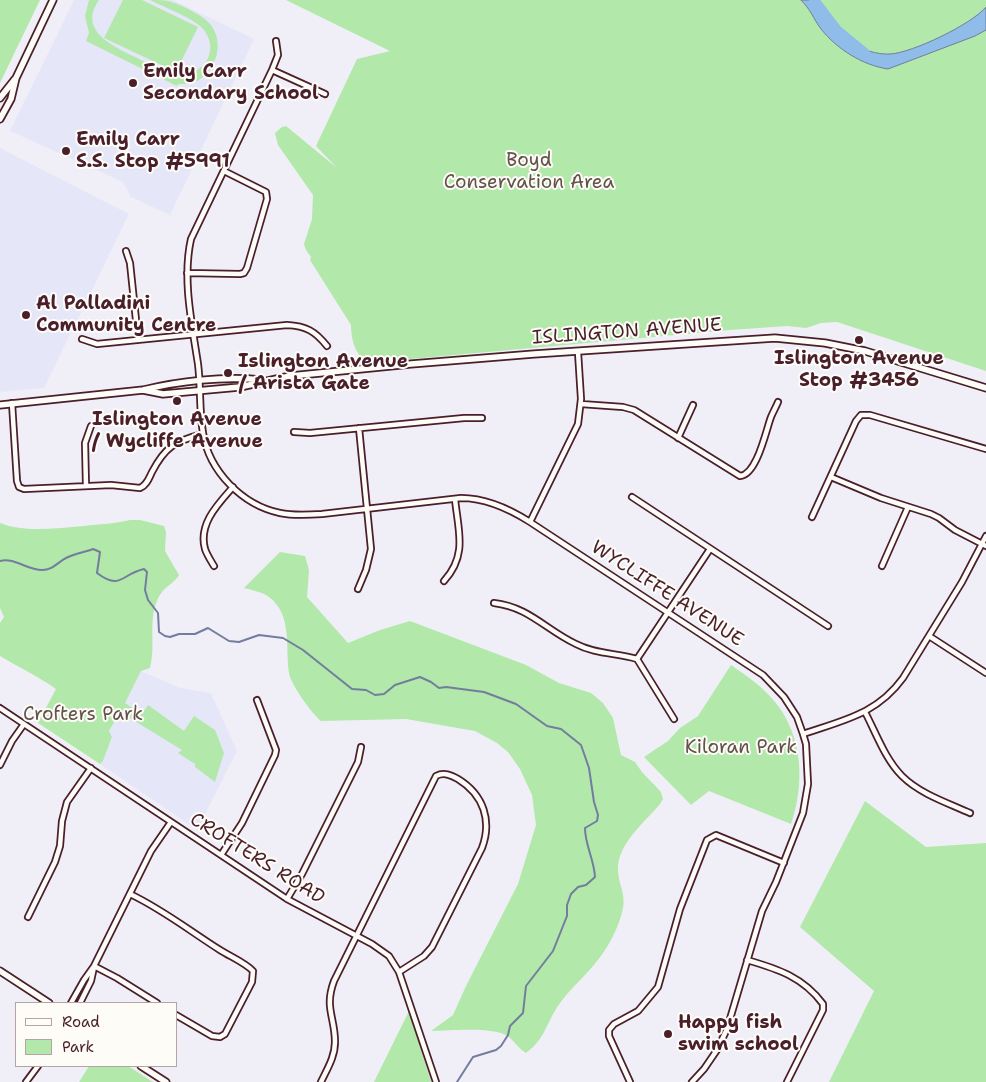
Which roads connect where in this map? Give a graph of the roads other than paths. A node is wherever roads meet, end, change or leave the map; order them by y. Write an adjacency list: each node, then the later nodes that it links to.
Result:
1 (54, 0): 4 (main road)
2 (276, 41): 3 (street, WYCLIFFE AVENUE)
3 (272, 70): 5 (street); 8 (street, WYCLIFFE AVENUE)
4 (16, 78): 6 (main road); 7 (main road)
5 (325, 94)
6 (0, 98)
7 (0, 119)
8 (224, 171): 10 (street, WYCLIFFE AVENUE); 10 (street)
9 (126, 251): 13 (street)
10 (187, 273): 11 (street, WYCLIFFE AVENUE)
11 (194, 334): 13 (street); 14 (street); 17 (street, WYCLIFFE AVENUE)
12 (82, 340): 13 (street)
13 (138, 340)
14 (326, 346)
15 (578, 352): 16 (main road, ISLINGTON AVENUE); 18 (main road, ISLINGTON AVENUE); 24 (street)
16 (265, 380): 17 (main road, ISLINGTON AVENUE); 20 (main road, ISLINGTON AVENUE)
17 (199, 382): 19 (main road, ISLINGTON AVENUE); 20 (street, WYCLIFFE AVENUE)
18 (986, 388)
19 (143, 390): 20 (main road, ISLINGTON AVENUE); 22 (main road, ISLINGTON AVENUE)
20 (199, 391): 30 (street, WYCLIFFE AVENUE)
21 (778, 402): 31 (street)
22 (12, 403): 23 (main road, ISLINGTON AVENUE); 34 (street)
23 (0, 404)
24 (581, 404): 31 (street); 41 (street)
25 (693, 405): 31 (street)
26 (482, 418): 28 (street)
27 (91, 426): 34 (street)
28 (360, 428): 29 (street); 39 (street)
29 (294, 432)
30 (203, 434): 34 (street); 35 (street, WYCLIFFE AVENUE)
31 (678, 438)
32 (986, 449): 33 (street)
33 (831, 477): 38 (street); 40 (street)
34 (86, 486)
35 (233, 487): 39 (street, WYCLIFFE AVENUE); 45 (street)
36 (632, 497): 44 (street)
37 (455, 499): 39 (street, WYCLIFFE AVENUE); 41 (street, WYCLIFFE AVENUE); 47 (street)
38 (908, 507): 43 (street); 46 (street)
39 (368, 508): 48 (street)
40 (812, 517)
41 (530, 522): 50 (street, WYCLIFFE AVENUE)
42 (986, 536): 43 (street)
43 (984, 545): 52 (street)
44 (710, 549): 50 (street); 51 (street)
45 (214, 566)
46 (882, 566)
47 (444, 581)
48 (358, 589)
49 (494, 603): 53 (street)
50 (668, 613): 53 (street); 60 (street, WYCLIFFE AVENUE)
51 (828, 626)
52 (929, 636): 54 (street); 57 (street)
53 (637, 659): 58 (street)
54 (986, 673)
55 (257, 700): 66 (street)
56 (0, 708): 59 (street, CROFTERS ROAD)
57 (865, 712): 60 (street); 64 (street)
58 (674, 719)
59 (24, 724): 62 (street); 63 (street, CROFTERS ROAD)
60 (804, 734): 67 (street, WYCLIFFE AVENUE)
61 (361, 747): 69 (street)
62 (0, 765)
63 (91, 768): 65 (street, CROFTERS ROAD); 70 (street)
64 (970, 814)
65 (171, 822): 66 (street, CROFTERS ROAD); 68 (street)
66 (221, 855): 69 (street, CROFTERS ROAD)
67 (784, 863): 72 (street, WYCLIFFE AVENUE); 87 (street)
68 (130, 894): 73 (street); 80 (street)
69 (287, 899): 71 (street, CROFTERS ROAD)
70 (28, 918)
71 (357, 936): 75 (street, CROFTERS ROAD); 75 (street); 85 (street)
72 (747, 960): 88 (street, WYCLIFFE AVENUE); 89 (street)
73 (94, 966): 77 (street); 78 (street); 79 (street)
74 (0, 971): 76 (main road)
75 (399, 972): 86 (street, CROFTERS ROAD)
76 (48, 1002)
77 (72, 1002)
78 (80, 1002)
79 (155, 1002)
80 (178, 1017)
81 (36, 1067): 83 (street)
82 (143, 1067): 84 (main road)
83 (26, 1082)
84 (166, 1082)
85 (321, 1082)
86 (436, 1082)
87 (630, 1082)
88 (692, 1082)
89 (787, 1082)

